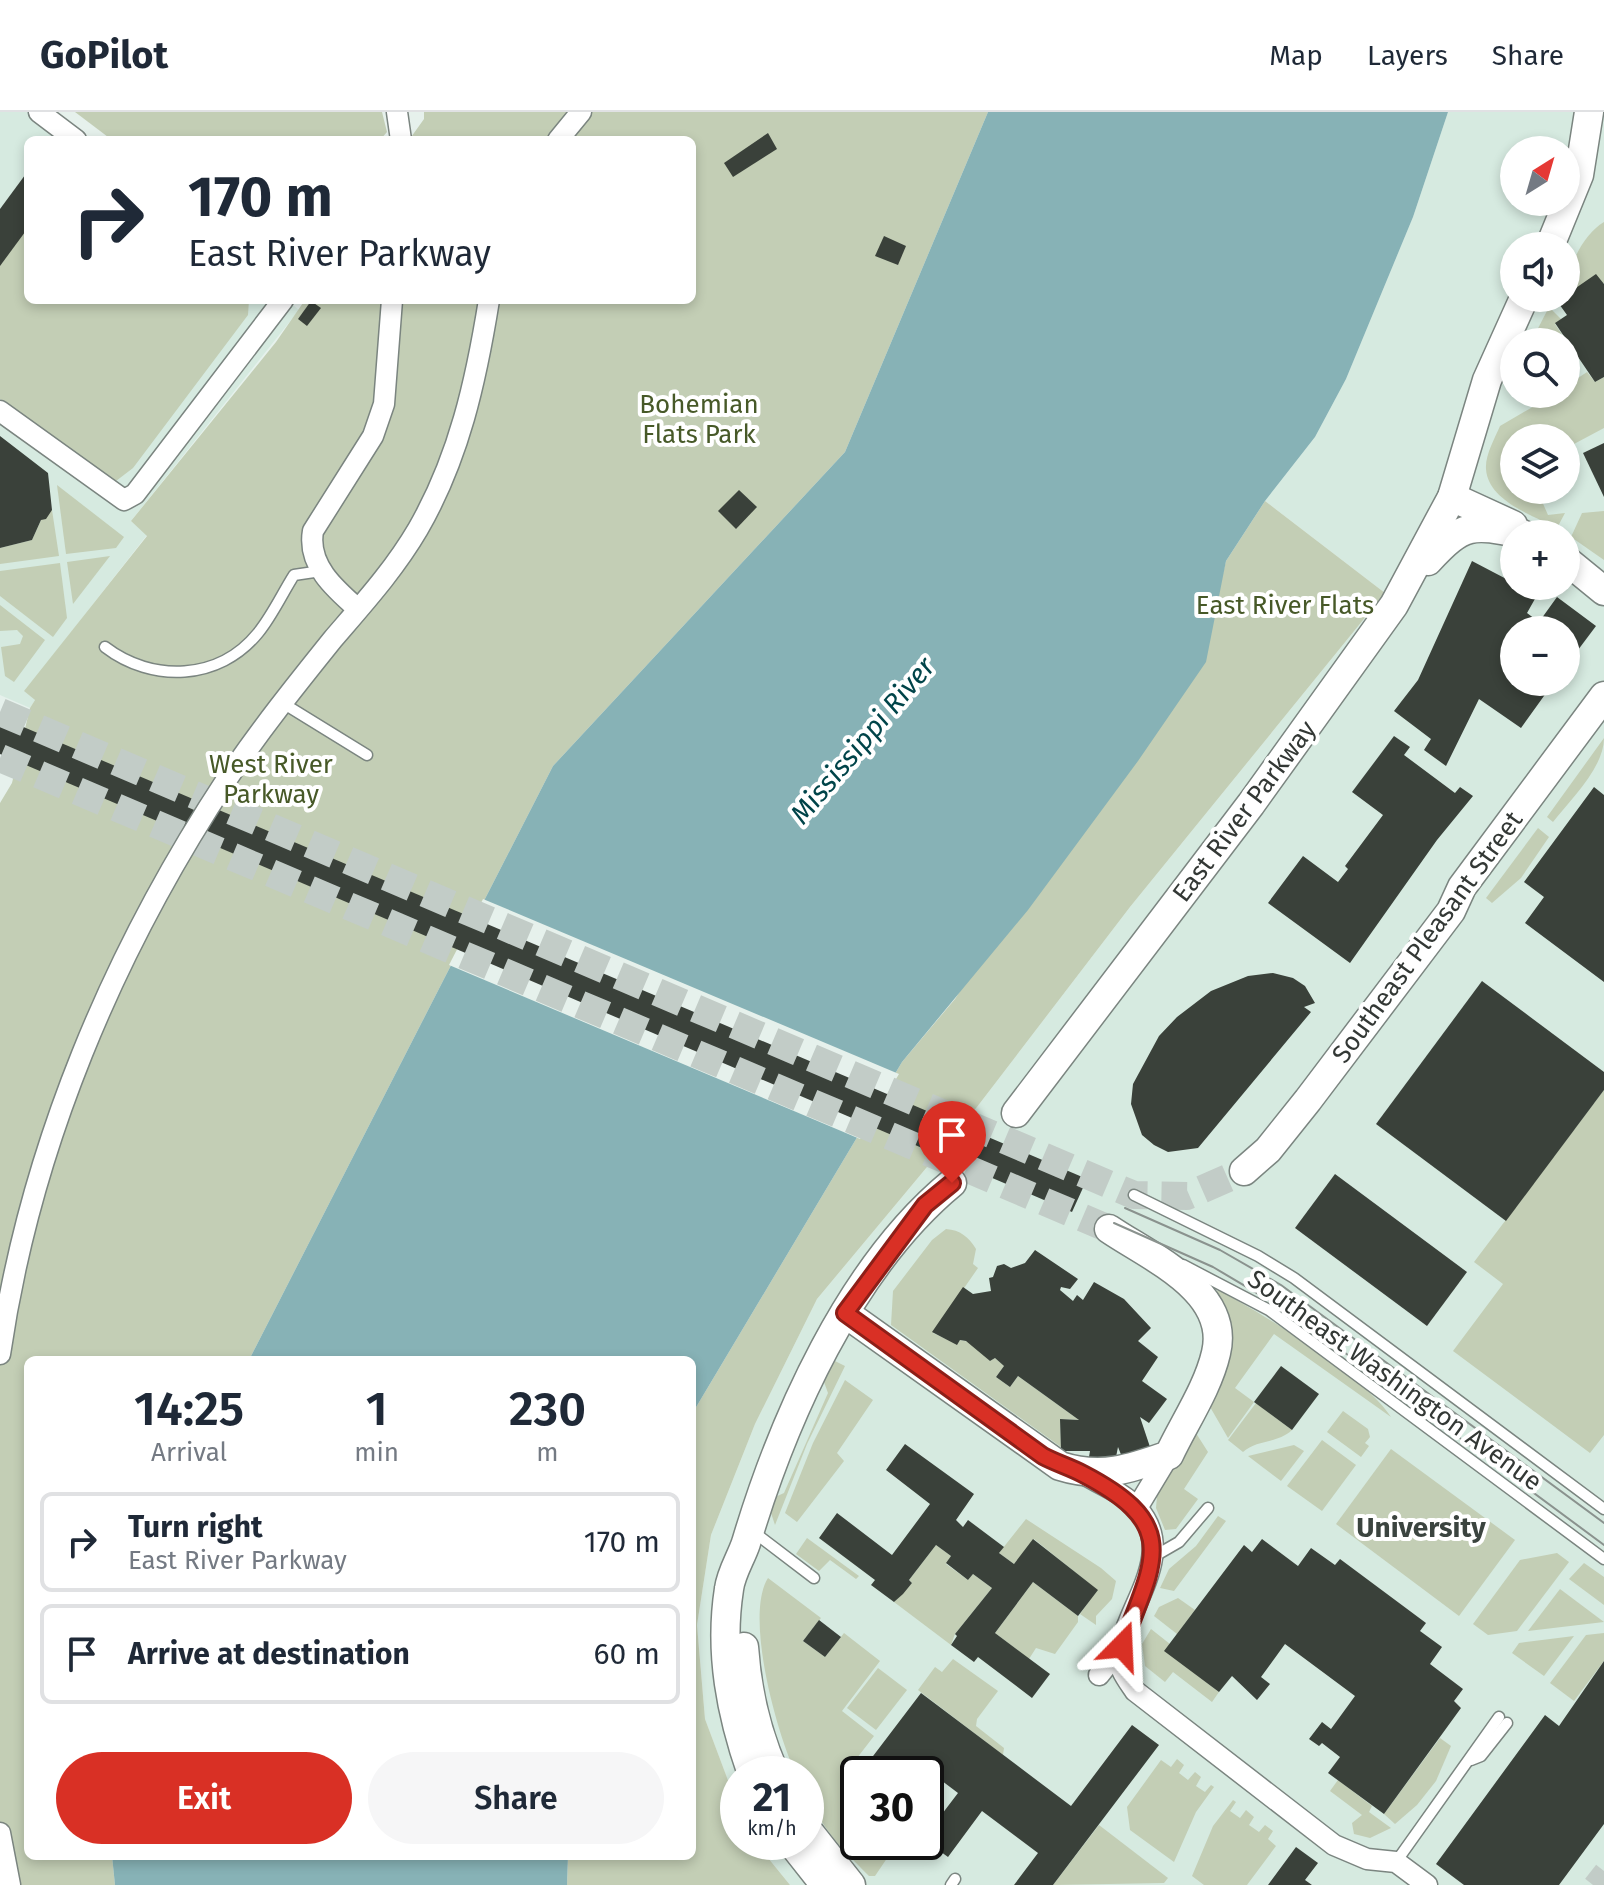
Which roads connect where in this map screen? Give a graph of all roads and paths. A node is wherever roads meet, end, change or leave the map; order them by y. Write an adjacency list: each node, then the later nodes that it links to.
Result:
1 (39, 112): 5 (street)
2 (397, 112): 6 (street)
3 (581, 112): 7 (street)
4 (1589, 112): 8 (street)
5 (71, 136)
6 (400, 136)
7 (561, 136)
8 (1556, 232)
9 (280, 304): 13 (street)
10 (392, 304): 17 (street)
11 (488, 304): 21 (street)
12 (1518, 312): 14 (street, East River Parkway)
13 (0, 411)
14 (1452, 497): 15 (street); 19 (street, East River Parkway)
15 (1500, 520)
16 (1500, 530): 19 (street)
17 (321, 571): 21 (street); 22 (lane)
18 (1580, 571): 20 (street)
19 (1409, 582): 26 (street, East River Parkway)
20 (1604, 591)
21 (358, 609): 24 (street)
22 (105, 647)
23 (1604, 696): 27 (street, Southeast Pleasant Street)
24 (281, 702): 25 (lane); 32 (street)
25 (367, 755)
26 (1016, 1113)
27 (1244, 1171)
28 (952, 1183): 31 (street)
29 (1134, 1195): 37 (lane, Southeast Washington Avenue)
30 (1109, 1229): 33 (street); 40 (lane, Southeast Washington Avenue)
31 (845, 1313): 34 (street); 38 (street)
32 (0, 1354)
33 (1169, 1455): 34 (street); 35 (street)
34 (1080, 1472): 35 (street)
35 (1137, 1508): 39 (street)
36 (1208, 1508): 39 (lane)
37 (1604, 1509)
38 (747, 1538): 41 (lane); 45 (street); 46 (street)
39 (1152, 1558): 42 (street)
40 (1604, 1559)
41 (814, 1578)
42 (1122, 1646): 43 (street); 50 (street)
43 (1099, 1675)
44 (1503, 1720): 50 (lane)
45 (746, 1756)
46 (768, 1756)
47 (0, 1833): 51 (street)
48 (824, 1851): 53 (street)
49 (805, 1860): 52 (street)
50 (1396, 1862): 54 (street)
51 (10, 1885)
52 (825, 1885)
53 (851, 1885)
54 (1427, 1885)

